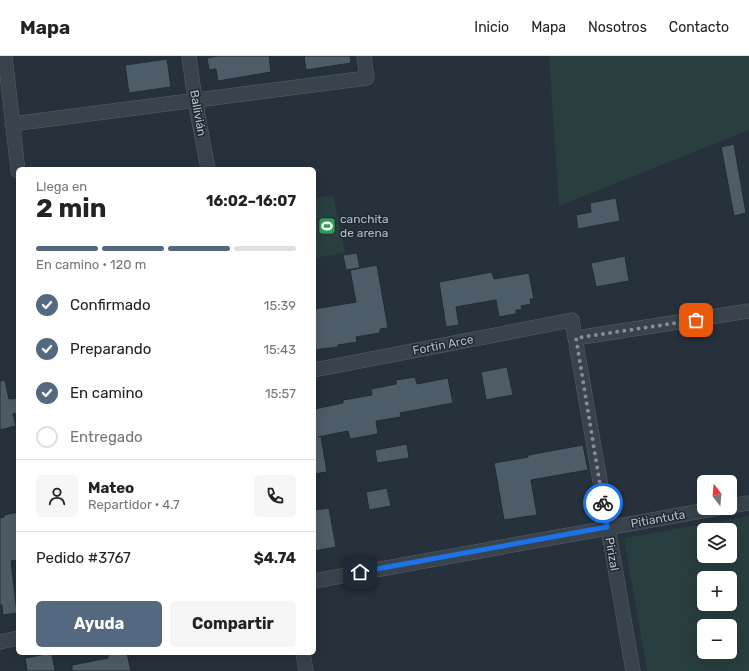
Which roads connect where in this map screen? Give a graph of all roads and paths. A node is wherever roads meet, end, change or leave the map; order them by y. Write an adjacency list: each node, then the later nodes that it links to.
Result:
1 (5, 56): 5 (street)
2 (189, 56): 4 (street, Ballivián)
3 (364, 56): 4 (street)
4 (195, 100): 5 (street); 7 (street, Ballivián)
5 (12, 124): 6 (street)
6 (17, 167)
7 (208, 167)
8 (749, 311): 10 (street)
9 (572, 320): 10 (street, Pirizal); 11 (street, Fortin Arce)
10 (576, 338): 15 (street, Pirizal)
11 (316, 370)
12 (749, 502): 13 (street)
13 (737, 505)
14 (697, 512): 15 (street, Pitiantuta)
15 (607, 527): 16 (street, Pitiantuta); 21 (street, Pirizal)
16 (316, 581)
17 (16, 638): 18 (street)
18 (0, 642)
19 (302, 655): 20 (street)
20 (306, 671)
21 (633, 671)

